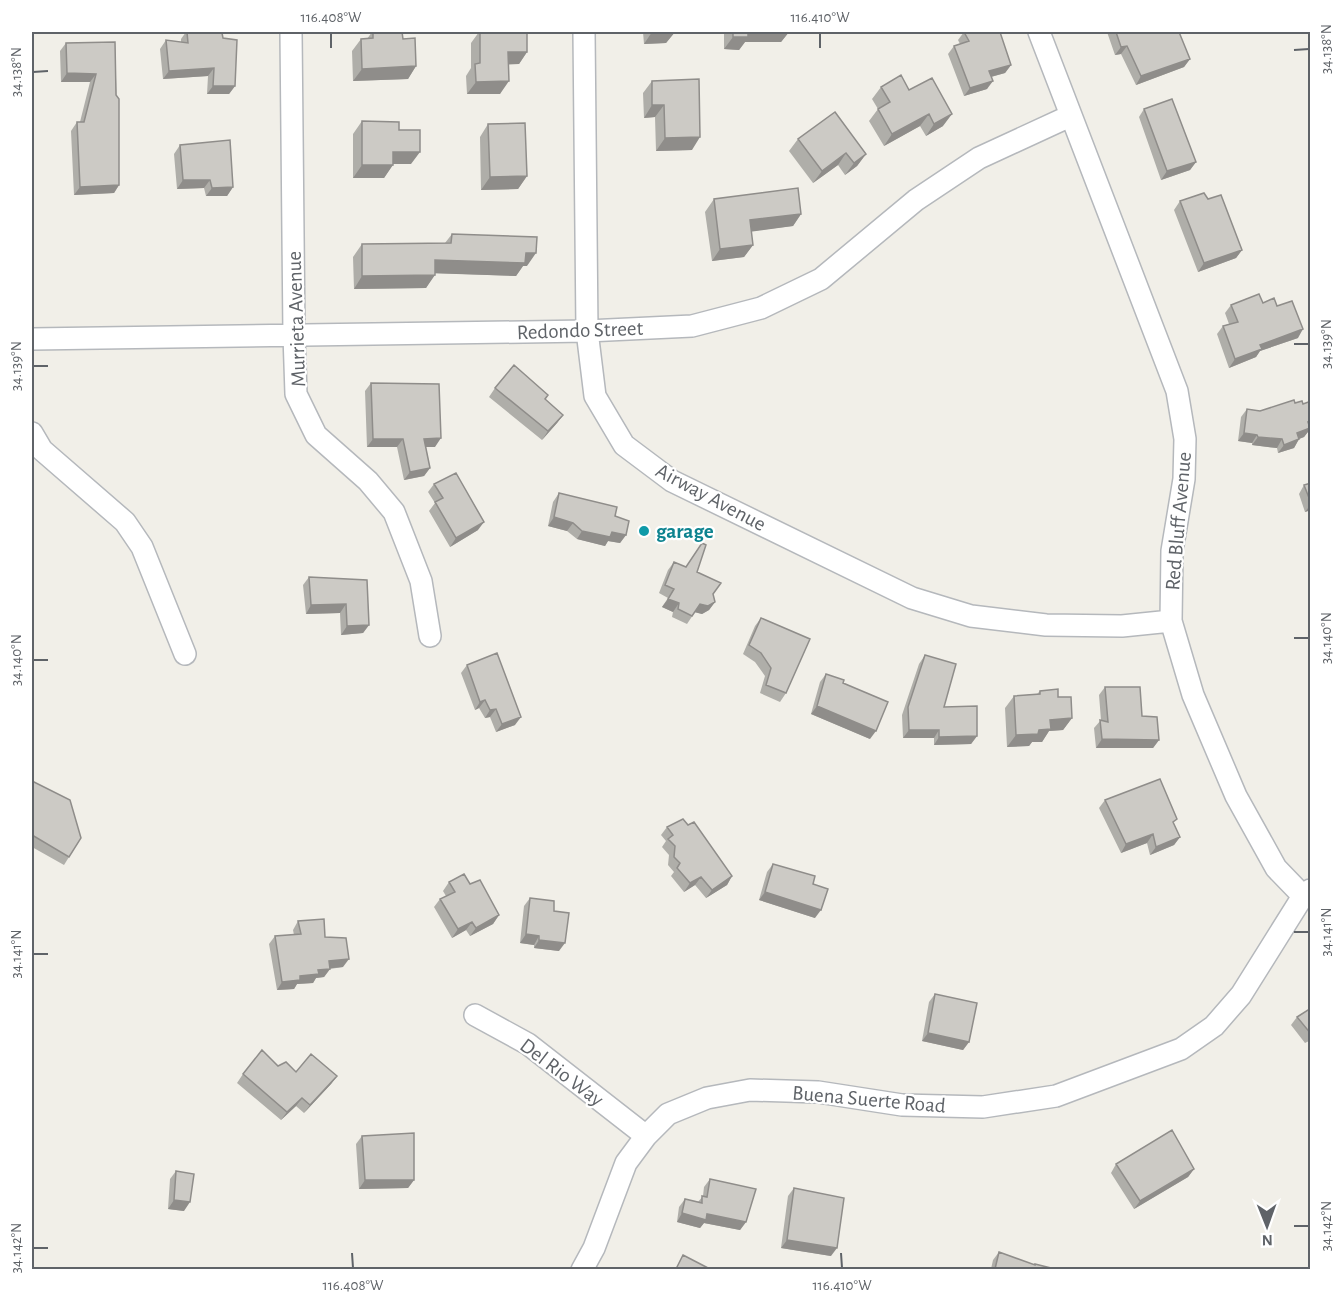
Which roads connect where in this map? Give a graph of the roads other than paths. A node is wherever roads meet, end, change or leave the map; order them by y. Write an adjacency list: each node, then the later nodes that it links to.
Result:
1 (291, 32): 6 (street, Murrieta Avenue)
2 (584, 32): 5 (street, Airway Avenue)
3 (1039, 32): 4 (street, Red Bluff Avenue)
4 (1070, 116): 5 (street, Redondo Street); 9 (street, Red Bluff Avenue)
5 (587, 331): 6 (street, Redondo Street); 9 (street, Airway Avenue)
6 (294, 335): 7 (street, Redondo Street); 10 (street, Murrieta Avenue)
7 (32, 339)
8 (32, 433): 11 (street)
9 (1171, 621): 12 (street, Red Bluff Avenue)
10 (430, 636)
11 (185, 654)
12 (1307, 893): 14 (street, Buena Suerte Road)
13 (475, 1015): 14 (street, Del Rio Way)
14 (646, 1136): 15 (street, Buena Suerte Road)
15 (582, 1269)

